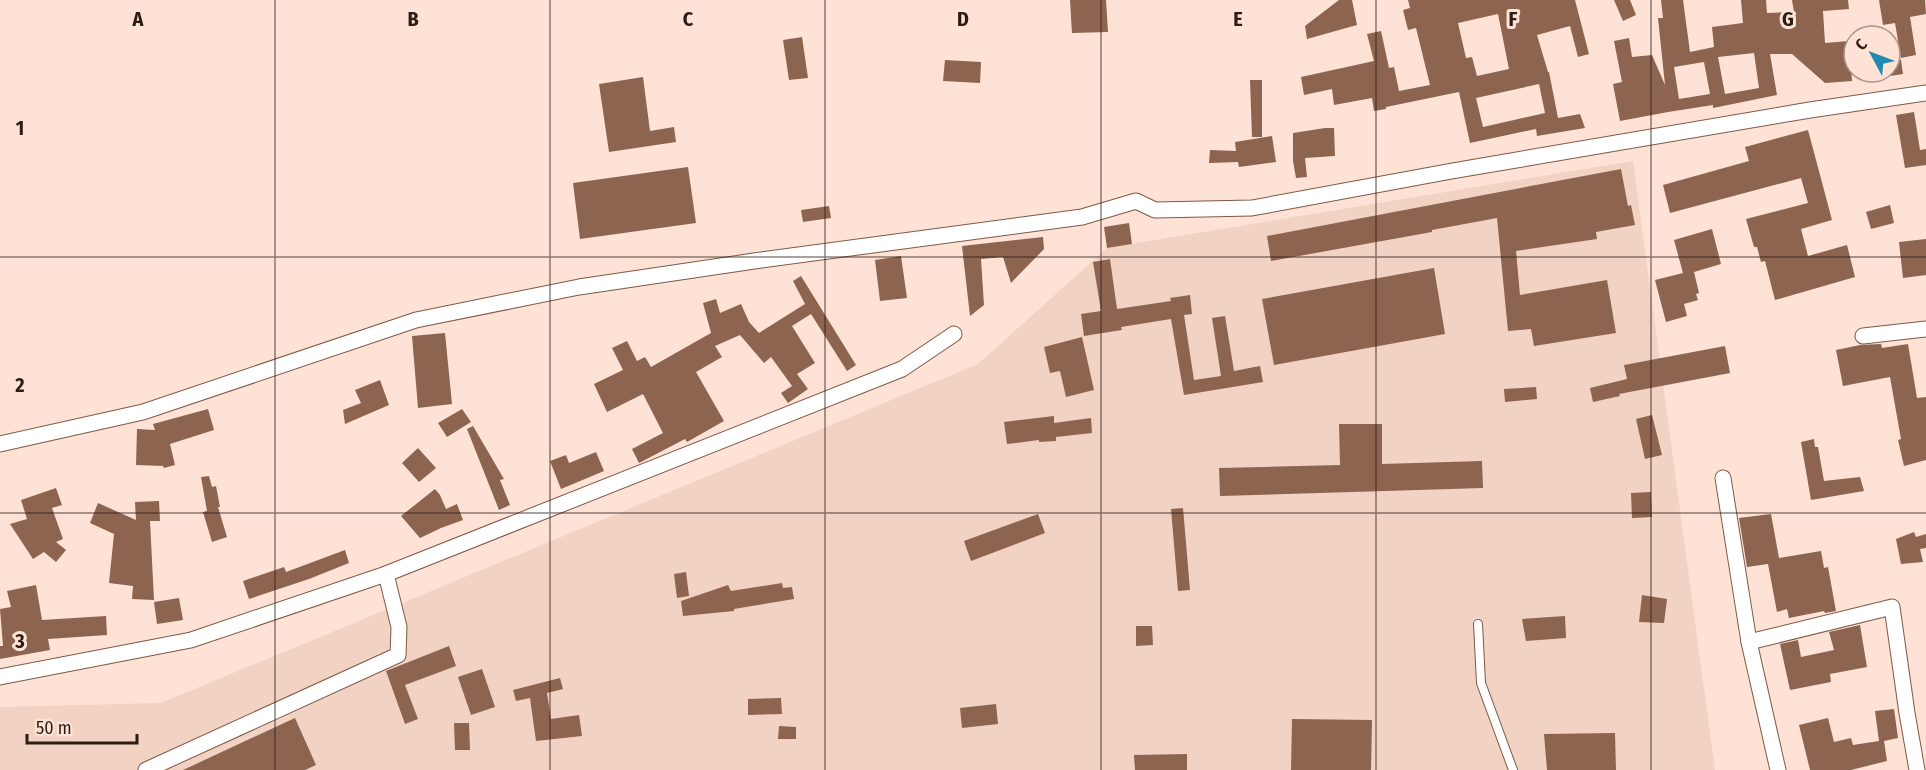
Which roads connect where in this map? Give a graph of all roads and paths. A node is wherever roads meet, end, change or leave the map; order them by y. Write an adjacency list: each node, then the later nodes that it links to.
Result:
1 (1926, 93): 5 (street)
2 (1926, 329): 4 (street)
3 (954, 334): 7 (street)
4 (1863, 336)
5 (0, 444)
6 (1723, 478): 9 (street)
7 (387, 574): 10 (street); 11 (street)
8 (1478, 624): 12 (lane)
9 (1749, 642): 13 (street); 14 (street)
10 (0, 678)
11 (146, 770)
12 (1513, 770)
13 (1778, 770)
14 (1917, 770)

